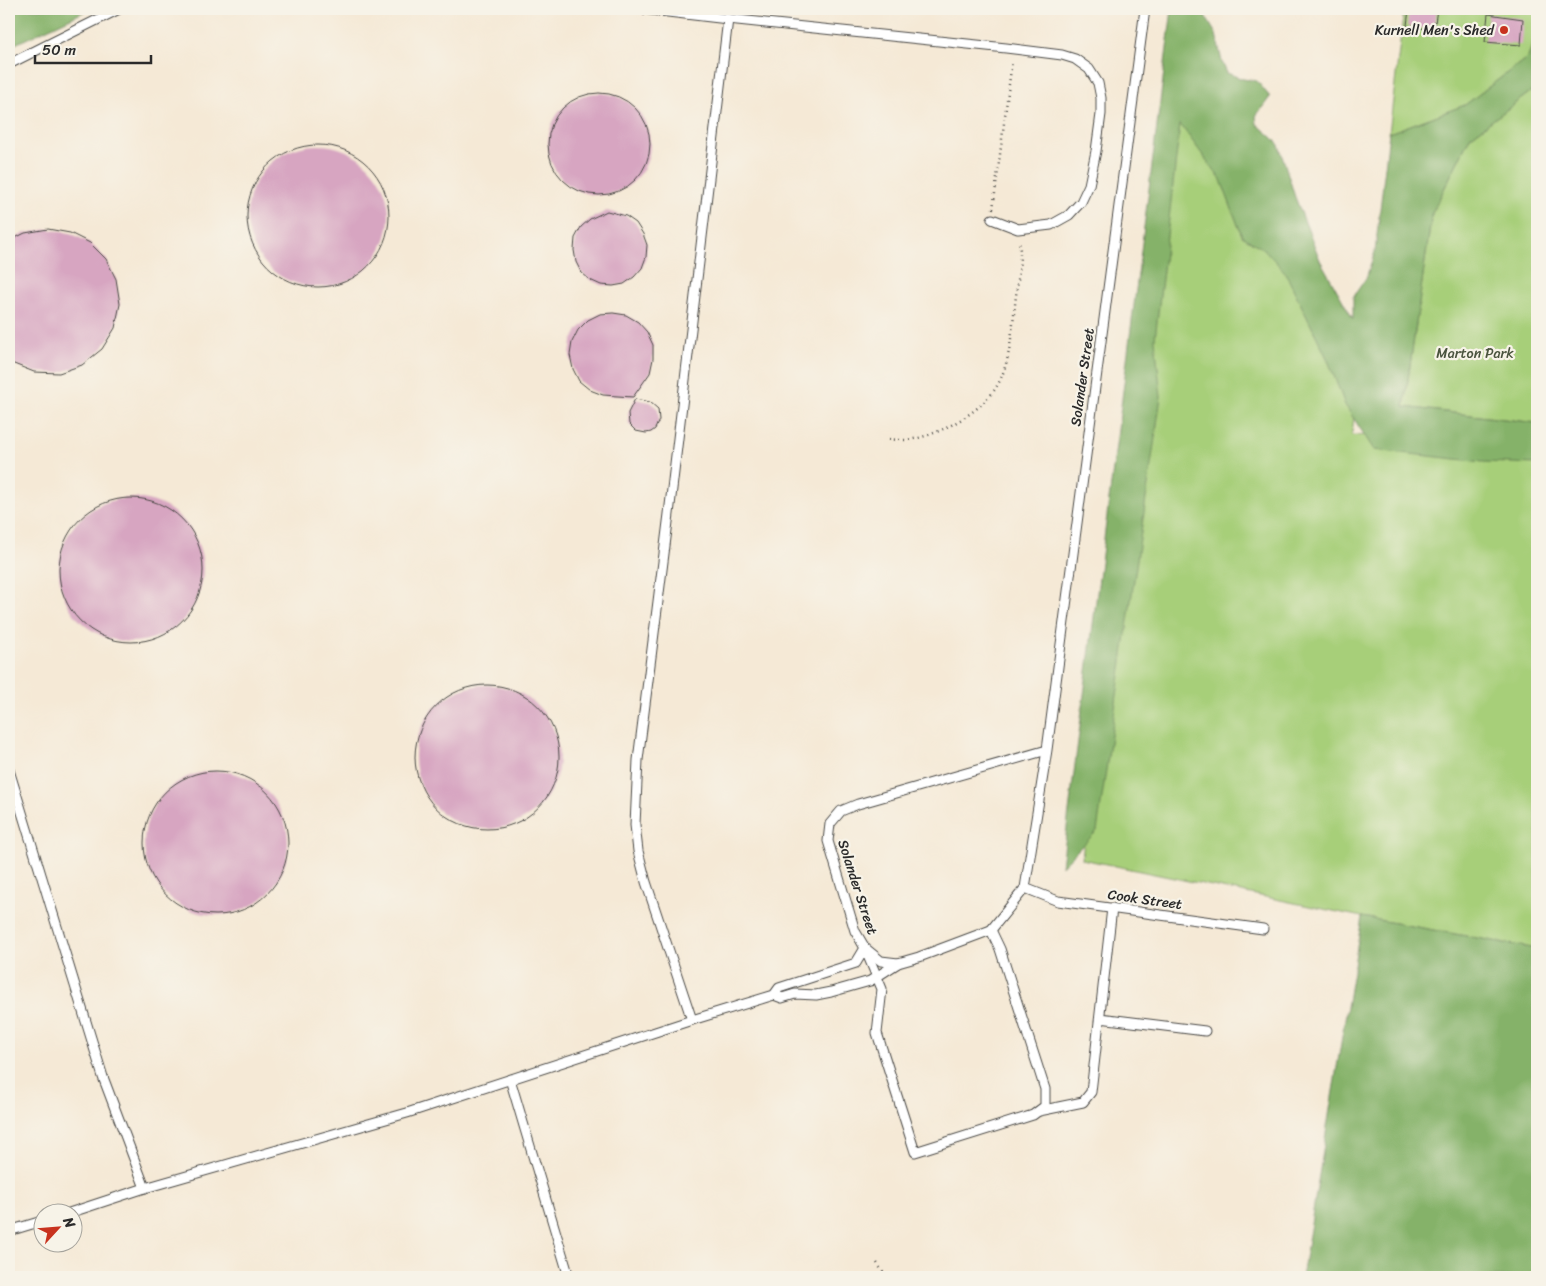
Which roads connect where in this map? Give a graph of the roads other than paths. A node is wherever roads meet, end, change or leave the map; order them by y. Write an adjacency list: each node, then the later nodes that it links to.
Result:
1 (119, 9): 5 (lane)
2 (642, 9): 4 (lane)
3 (1145, 9): 7 (lane, Solander Street)
4 (728, 19): 6 (lane); 18 (lane)
5 (9, 64)
6 (992, 220)
7 (1047, 750): 9 (lane, Solander Street); 13 (lane, Solander Street)
8 (9, 770): 22 (lane)
9 (1025, 888): 10 (lane, Cook Street); 12 (lane, Solander Street)
10 (1112, 908): 11 (lane, Cook Street); 17 (lane)
11 (1263, 929)
12 (992, 930): 14 (lane); 21 (lane)
13 (864, 948): 14 (lane, Solander Street); 15 (lane); 16 (lane)
14 (898, 963): 15 (lane)
15 (877, 976): 16 (lane); 21 (lane)
16 (774, 994): 18 (lane)
17 (1100, 1018): 19 (lane); 21 (lane)
18 (692, 1020): 20 (lane)
19 (1205, 1031)
20 (510, 1079): 22 (lane); 26 (lane)
21 (1039, 1111)
22 (145, 1188): 23 (lane)
23 (82, 1209)
24 (32, 1224): 25 (lane)
25 (9, 1232)
26 (569, 1277)

